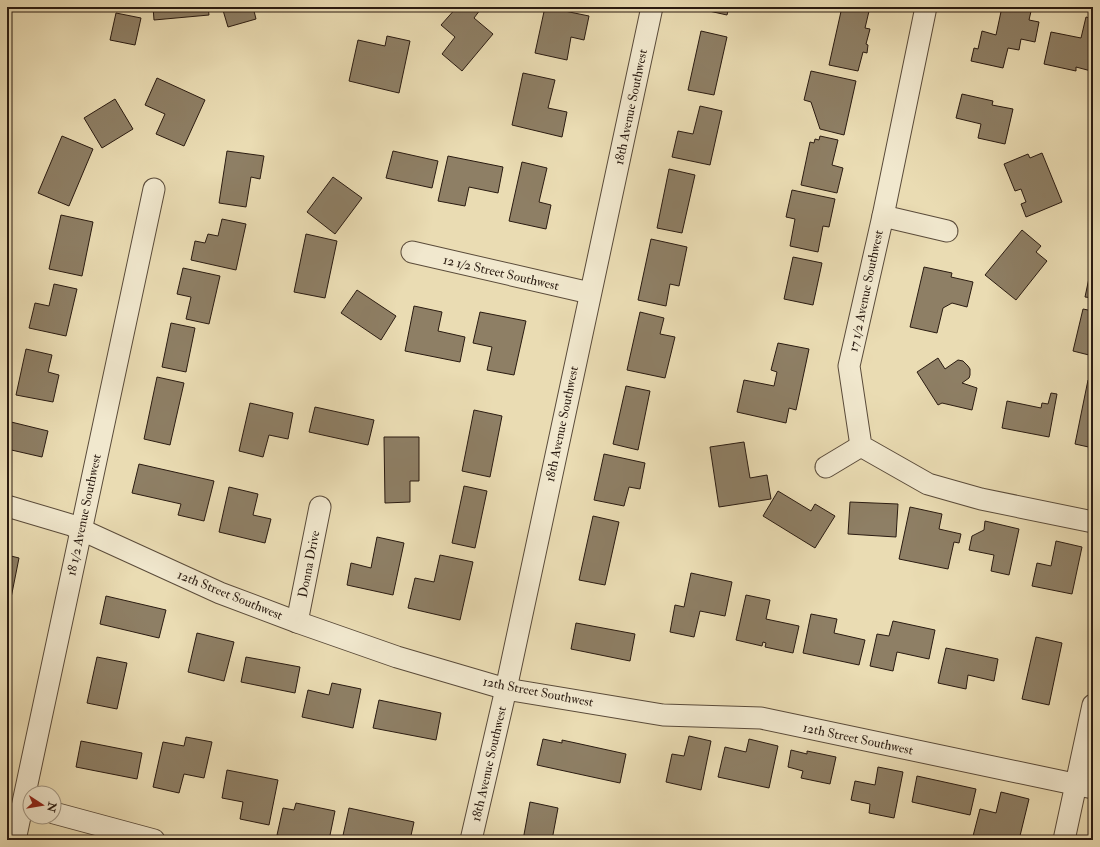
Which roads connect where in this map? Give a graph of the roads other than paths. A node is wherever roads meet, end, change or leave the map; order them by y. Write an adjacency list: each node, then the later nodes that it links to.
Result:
1 (652, 7): 7 (street, 18th Avenue Southwest)
2 (926, 7): 4 (street, 17 1/2 Avenue Southwest)
3 (154, 190): 13 (street, 18 1/2 Avenue Southwest)
4 (882, 216): 5 (street); 8 (street, 17 1/2 Avenue Southwest)
5 (947, 231)
6 (412, 252): 7 (street, 12 1/2 Street Southwest)
7 (590, 293): 15 (street, 18th Avenue Southwest)
8 (861, 446): 9 (street); 12 (street)
9 (826, 467)
10 (7, 506): 13 (street, 12th Street Southwest)
11 (320, 507): 14 (street, Donna Drive)
12 (1093, 522)
13 (81, 530): 14 (street, 12th Street Southwest); 17 (street, 18 1/2 Avenue Southwest)
14 (297, 622): 15 (street, 12th Street Southwest)
15 (506, 689): 18 (street, 12th Street Southwest); 23 (street, 18th Avenue Southwest)
16 (1093, 705): 18 (street)
17 (30, 785)
18 (1084, 786): 24 (street)
19 (62, 815): 22 (street)
20 (22, 818): 21 (street, 18 1/2 Avenue Southwest)
21 (15, 840)
22 (154, 840)
23 (471, 840)
24 (1064, 840)

